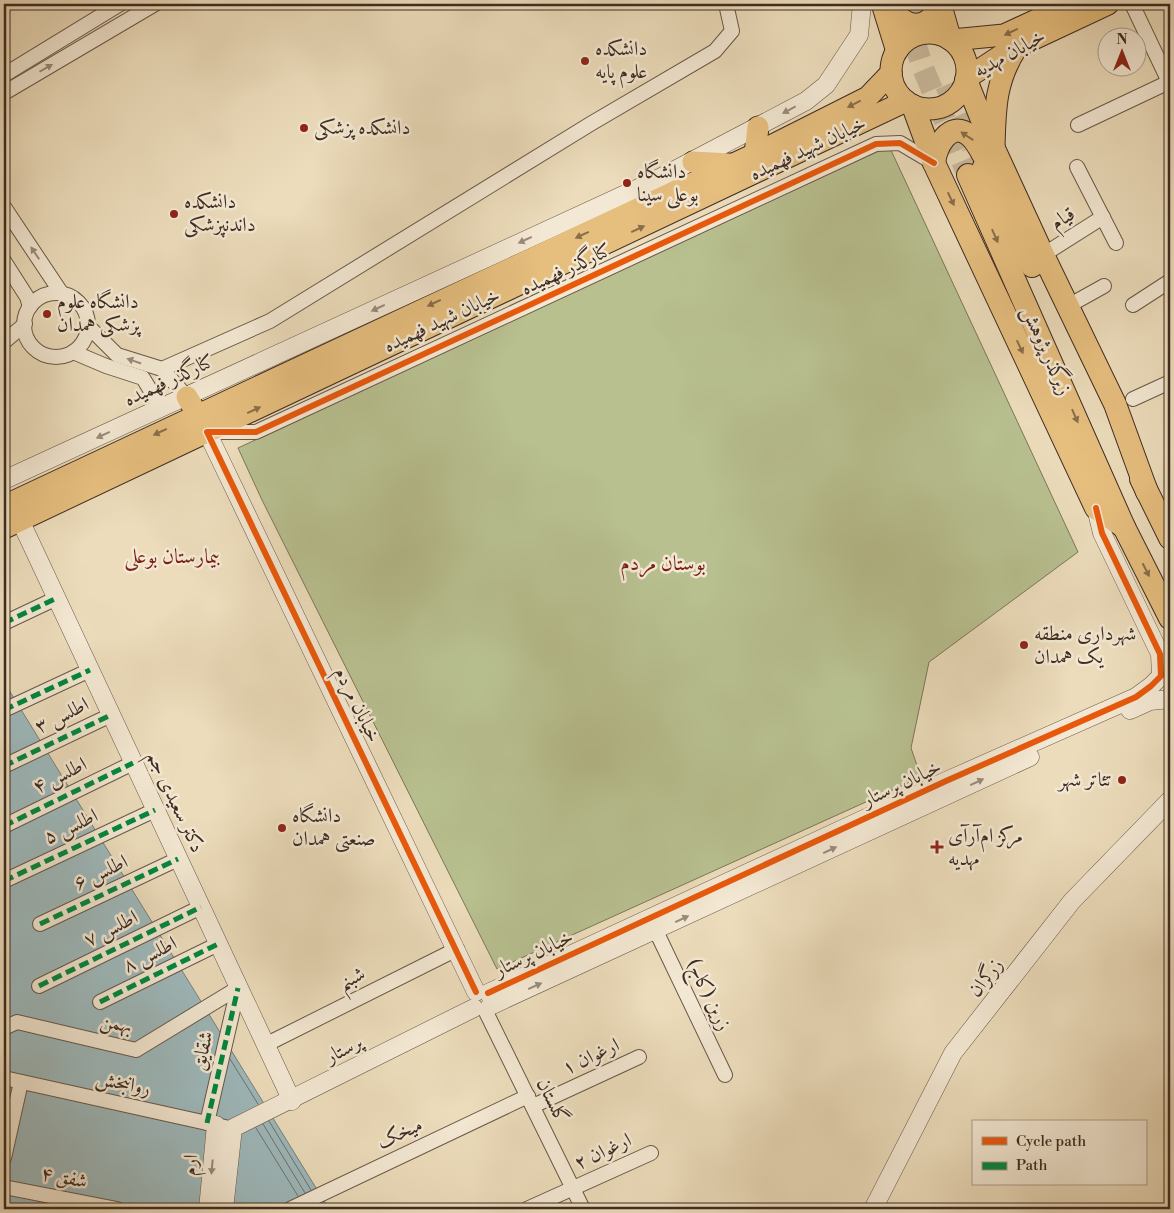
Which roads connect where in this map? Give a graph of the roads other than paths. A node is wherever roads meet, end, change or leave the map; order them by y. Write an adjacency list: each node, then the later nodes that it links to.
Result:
1 (120, 4): 11 (street)
2 (155, 4): 12 (street)
3 (726, 4): 46 (street)
4 (862, 4): 23 (street, کنارگذر فهمیده, one-way to 23)
5 (883, 4): 15 (highway)
6 (891, 4): 7 (highway)
7 (939, 4): 13 (highway)
8 (1071, 4): 13 (main road, خیابان مهدیه, one-way to 13)
9 (1108, 4): 14 (main road, خیابان مهدیه)
10 (1132, 4): 19 (street)
11 (100, 16): 12 (street); 17 (street)
12 (109, 31): 20 (street, one-way to 12)
13 (951, 39): 15 (main road); 18 (main road)
14 (1017, 46): 18 (main road, خیابان مهدیه); 24 (main road)
15 (897, 50): 16 (main road)
16 (891, 73): 21 (main road); 25 (main road, خیابان شهید فهمیده, one-way to 25)
17 (4, 75)
18 (967, 79): 21 (main road); 24 (highway)
19 (1170, 83): 22 (street)
20 (4, 93)
21 (910, 103): 27 (highway); 50 (main road, خیابان شهید فهمیده, one-way to 21)
22 (1078, 125)
23 (758, 127): 25 (main road); 26 (street, کنارگذر فهمیده)
24 (994, 148): 32 (highway)
25 (755, 154): 28 (main road, خیابان شهید فهمیده)
26 (693, 162): 28 (main road); 50 (street, کنارگذر فهمیده, one-way to 50)
27 (934, 163): 32 (highway, one-way to 27); 50 (street, کنارگذر فهمیده); 54 (highway, one-way to 54)
28 (732, 164): 50 (main road, خیابان شهید فهمیده, one-way to 50)
29 (1077, 167): 31 (street, قیام)
30 (4, 207): 38 (street, one-way to 30)
31 (1103, 217): 33 (street, قیام); 34 (street, قیام)
32 (1033, 233): 34 (highway)
33 (1116, 243)
34 (1043, 255): 40 (highway)
35 (4, 261): 41 (street)
36 (1170, 281): 39 (street)
37 (1104, 286): 40 (street)
38 (62, 294): 41 (street); 43 (street)
39 (1133, 305)
40 (1068, 306): 52 (highway)
41 (30, 307): 42 (street)
42 (25, 324): 44 (street); 45 (street)
43 (88, 326): 45 (street); 46 (street, one-way to 43)
44 (4, 342)
45 (73, 352): 49 (street)
46 (162, 369): 50 (street)
47 (1170, 382): 48 (street)
48 (1133, 399)
49 (161, 408): 50 (street, کنارگذر فهمیده); 51 (street, کنارگذر فهمیده, one-way to 51)
50 (201, 421): 53 (main road, خیابان شهید فهمیده, one-way to 53); 55 (main road, خیابان شهید فهمیده); 76 (street, خیابان مردم)
51 (4, 480)
52 (1148, 492): 56 (highway, زیرگذر پژوهش, one-way to 56); 57 (highway)
53 (4, 506)
54 (1096, 508): 56 (highway); 80 (street, خیابان پرستار)
55 (16, 525): 58 (street, دکتر سعیدی جم)
56 (1124, 527): 59 (highway, زیرگذر پژوهش, one-way to 59)
57 (1170, 538)
58 (57, 598): 60 (street); 61 (street, دکتر سعیدی جم)
59 (1170, 618)
60 (4, 623)
61 (90, 670): 63 (street); 64 (street, دکتر سعیدی جم)
62 (1170, 699): 74 (street, خیابان پرستار, one-way to 62)
63 (4, 710)
64 (111, 715): 65 (street, دکتر سعیدی جم); 66 (street, اطلس ۳)
65 (133, 763): 68 (street, دکتر سعیدی جم); 69 (street, اطلس ۴)
66 (4, 766)
67 (1170, 800): 100 (street, زرگران)
68 (156, 810): 70 (street, دکتر سعیدی جم); 71 (street, اطلس ۵)
69 (4, 826)
70 (178, 859): 72 (street, دکتر سعیدی جم); 73 (street, اطلس ۶)
71 (4, 881)
72 (200, 907): 75 (street, دکتر سعیدی جم); 77 (street, اطلس ۷)
73 (40, 924)
74 (656, 931): 80 (street, خیابان پرستار, one-way to 74); 84 (street, زرین (کاج))
75 (218, 944): 78 (street, دکتر سعیدی جم); 79 (street, اطلس ۸)
76 (456, 949): 80 (street, خیابان مردم); 82 (street, شبنم)
77 (39, 986)
78 (238, 988): 81 (street, بهمن); 82 (street, دکتر سعیدی جم); 89 (street, شقایق)
79 (100, 1002)
80 (483, 1002): 87 (street, پرستار); 88 (street, گلستان)
81 (4, 1028)
82 (265, 1045): 87 (street, دکتر سعیدی جم)
83 (639, 1057): 88 (street, ارغوان ۱)
84 (725, 1076)
85 (4, 1078): 86 (street, روانبخش)
86 (21, 1082): 89 (street, روانبخش); 91 (street)
87 (292, 1101): 89 (street, پرستار)
88 (530, 1101): 93 (street, گلستان); 97 (street, میخک)
89 (218, 1125): 95 (street, ارم, one-way to 95); 96 (street, ارم)
90 (651, 1153): 93 (street, ارغوان ۲)
91 (4, 1158)
92 (4, 1187): 94 (street, شفق ۴)
93 (573, 1188): 98 (street, ارغوان ۲); 99 (street, گلستان)
94 (117, 1209)
95 (208, 1209)
96 (224, 1209)
97 (290, 1209)
98 (527, 1209)
99 (583, 1209)
100 (873, 1209)

